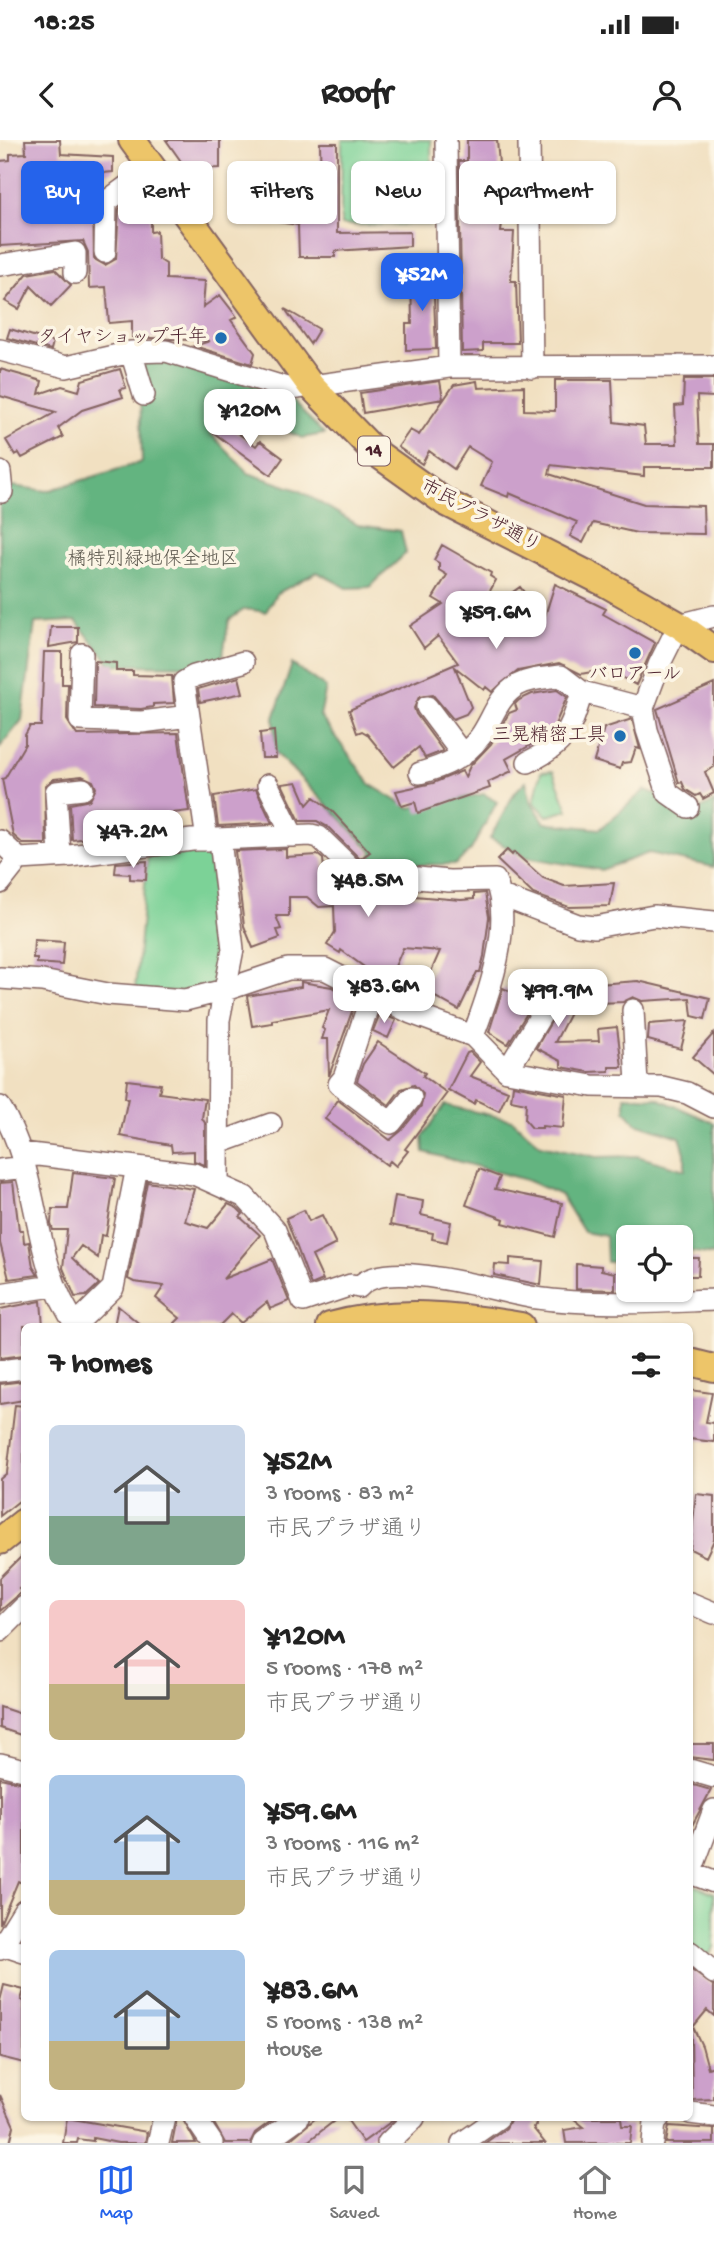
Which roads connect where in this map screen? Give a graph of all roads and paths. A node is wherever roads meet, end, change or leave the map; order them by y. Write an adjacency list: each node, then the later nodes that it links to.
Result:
1 (132, 140): 4 (main road, 市民プラザ通り / 14)
2 (446, 140): 12 (street)
3 (529, 140): 14 (street)
4 (147, 161)
5 (118, 193): 7 (street)
6 (193, 224): 15 (main road, 市民プラザ通り / 14)
7 (105, 252)
8 (0, 265): 9 (street)
9 (75, 273)
10 (0, 350): 11 (street)
11 (131, 352): 15 (street); 16 (street)
12 (449, 366): 14 (street); 15 (street)
13 (714, 366): 14 (street)
14 (532, 368)
15 (311, 386): 18 (main road, 市民プラザ通り / 14)
16 (144, 396)
17 (714, 616): 18 (street)
18 (679, 625): 19 (main road, 市民プラザ通り / 14); 24 (street)
19 (714, 650)
20 (243, 662): 25 (street)
21 (77, 666): 25 (street)
22 (582, 692): 24 (street); 26 (street); 27 (street)
23 (427, 707): 26 (street)
24 (643, 708): 31 (street)
25 (189, 716): 33 (street)
26 (463, 755): 28 (street)
27 (528, 762)
28 (421, 772)
29 (268, 785): 32 (street)
30 (83, 789): 35 (street)
31 (688, 807)
32 (293, 836): 33 (street); 38 (street)
33 (213, 840): 35 (street); 41 (street)
34 (0, 841): 36 (street)
35 (61, 856): 36 (street)
36 (19, 859): 37 (street)
37 (0, 883)
38 (502, 896): 39 (street); 45 (street)
39 (714, 922)
40 (0, 978): 41 (street)
41 (225, 990): 42 (street); 52 (street)
42 (372, 994): 45 (street); 48 (street)
43 (633, 1010): 47 (street)
44 (543, 1012): 46 (street)
45 (473, 1037): 46 (street)
46 (507, 1071): 47 (street)
47 (637, 1084): 50 (street)
48 (411, 1098)
49 (0, 1107): 53 (street)
50 (714, 1107)
51 (271, 1124): 52 (street)
52 (219, 1143): 56 (street)
53 (23, 1160): 54 (street); 55 (street); 57 (street)
54 (137, 1167): 56 (street); 64 (street)
55 (0, 1170)
56 (218, 1184): 58 (street)
57 (53, 1286): 59 (street); 63 (street)
58 (359, 1287): 60 (street); 61 (street)
59 (0, 1294)
60 (714, 1300)
61 (363, 1317): 62 (main road); 65 (main road)
62 (452, 1320): 66 (main road)
63 (74, 1323)
64 (79, 1323)
65 (341, 1323)
66 (487, 1323)
67 (693, 1364): 69 (main road)
68 (21, 1368): 70 (street)
69 (714, 1368)
70 (0, 1371)
71 (21, 1524): 72 (main road)
72 (0, 1541)
73 (693, 1604): 75 (street)
74 (21, 1610): 76 (street)
75 (714, 1613)
76 (0, 1631)
77 (0, 1764): 78 (street)
78 (21, 1769)
79 (693, 1770): 80 (street)
80 (714, 1777)
81 (714, 1810): 82 (street)
82 (693, 1865)
83 (693, 1874): 84 (street)
84 (714, 1882)
85 (21, 1914): 86 (street)
86 (0, 1946): 87 (street)
87 (21, 1951)
88 (693, 1955): 89 (street)
89 (714, 1973)
90 (693, 2113): 91 (street)
91 (714, 2116)
92 (163, 2121): 98 (street)
93 (197, 2121): 99 (street)
94 (294, 2121): 100 (street)
95 (411, 2121): 101 (street)
96 (494, 2121): 102 (street)
97 (655, 2121): 103 (street)
98 (158, 2143)
99 (212, 2143)
100 (263, 2143)
101 (388, 2143)
102 (462, 2143)
103 (653, 2143)

